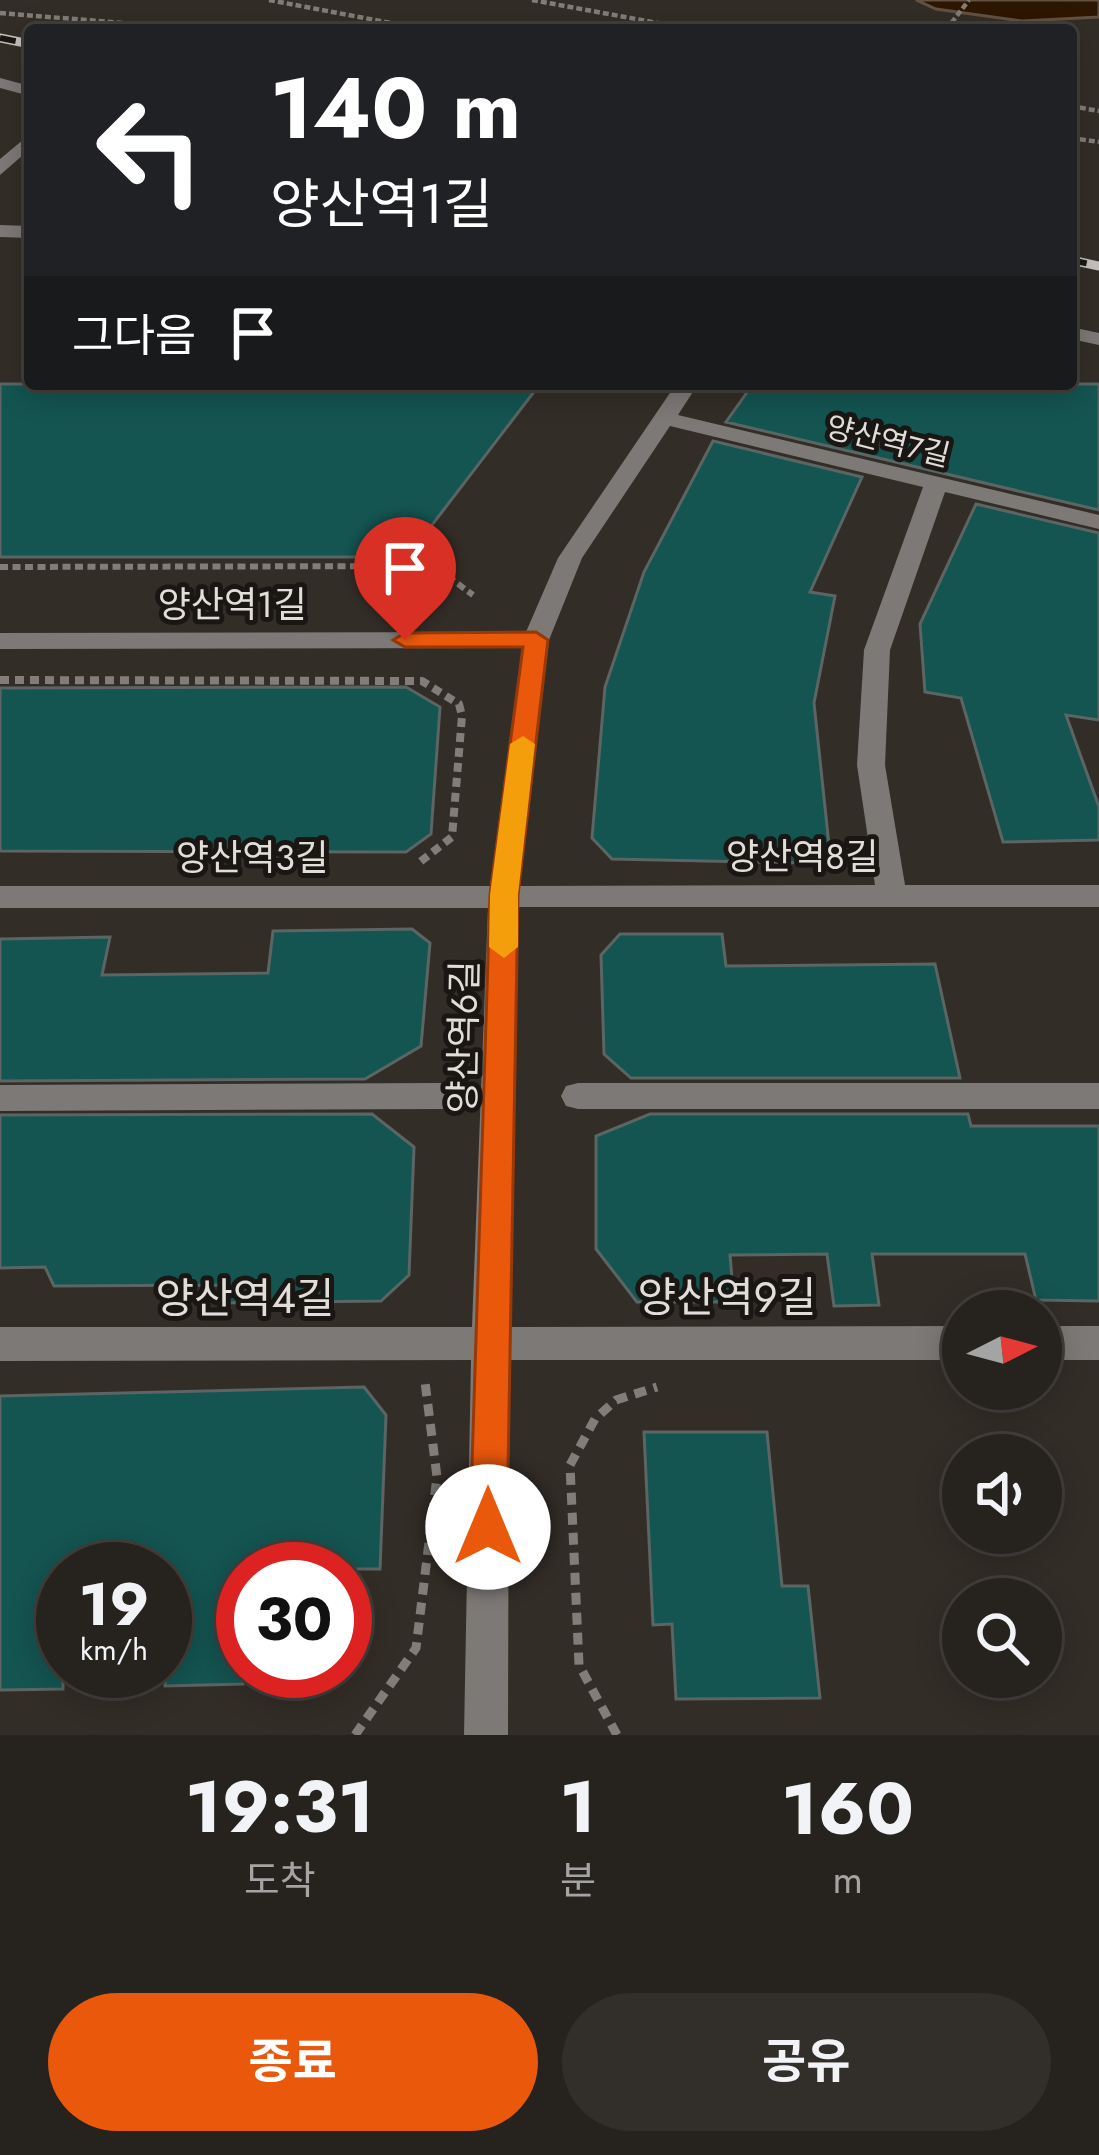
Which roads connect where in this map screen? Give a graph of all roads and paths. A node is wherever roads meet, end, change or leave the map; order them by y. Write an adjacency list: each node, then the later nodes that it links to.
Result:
1 (269, 0): 5 (path)
2 (532, 0): 9 (path)
3 (969, 0): 10 (path)
4 (0, 13): 6 (path)
5 (367, 19): 7 (path); 8 (path)
6 (108, 24)
7 (360, 24)
8 (395, 24)
9 (663, 24)
10 (951, 24)
11 (24, 145): 12 (street)
12 (0, 169)
13 (683, 390): 14 (street, 양산역6길)
14 (664, 418): 15 (street, 양산역7길); 22 (street, 양산역6길)
15 (936, 484): 16 (street, 양산역7길); 26 (street)
16 (1099, 522)
17 (391, 552): 18 (path)
18 (434, 566): 19 (path); 20 (path)
19 (0, 567)
20 (473, 595)
21 (0, 640): 22 (street, 양산역1길)
22 (536, 640): 25 (street, 양산역6길)
23 (0, 680): 24 (path)
24 (408, 871)
25 (504, 895): 26 (street, 양산역8길); 28 (street, 양산역3길); 33 (street, 양산역6길)
26 (892, 896): 27 (street, 양산역8길)
27 (1099, 896)
28 (0, 897)
29 (442, 1096): 32 (street)
30 (578, 1096): 31 (street)
31 (1099, 1096)
32 (0, 1098)
33 (490, 1341): 34 (street, 양산역9길); 37 (street, 양산역4길); 41 (street, 양산역6길)
34 (942, 1343)
35 (1062, 1343): 36 (street)
36 (1099, 1343)
37 (0, 1344)
38 (409, 1371): 40 (path)
39 (658, 1386): 42 (path)
40 (355, 1735)
41 (486, 1735)
42 (617, 1735)

